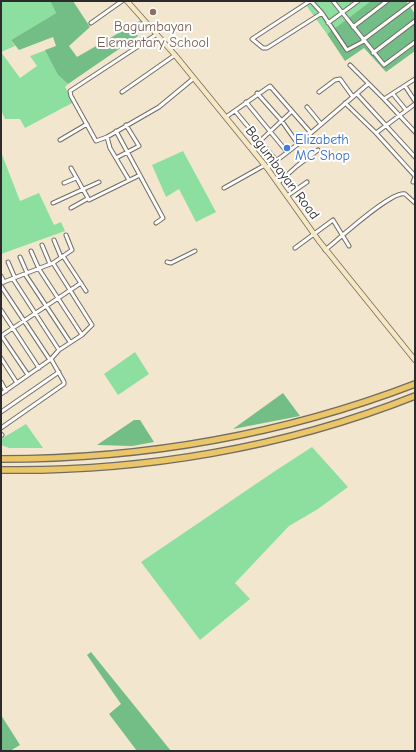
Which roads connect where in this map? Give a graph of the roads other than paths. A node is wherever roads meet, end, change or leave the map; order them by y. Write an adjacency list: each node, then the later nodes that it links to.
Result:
1 (122, 1): 11 (street)
2 (128, 1): 14 (street, Bagumbayan Road)
3 (310, 1): 8 (street); 8 (street)
4 (334, 1): 9 (street)
5 (387, 1): 13 (street)
6 (415, 1): 15 (street)
7 (356, 2): 9 (street)
8 (322, 13): 12 (street)
9 (342, 13): 12 (street); 13 (street)
10 (415, 22): 17 (street)
11 (91, 23)
12 (328, 23): 15 (street)
13 (353, 27): 15 (street)
14 (157, 34): 18 (street, Bagumbayan Road); 41 (street)
15 (364, 40): 17 (street)
16 (415, 42): 17 (street)
17 (373, 53)
18 (175, 55): 20 (street, Bagumbayan Road); 24 (street)
19 (350, 66): 22 (street)
20 (194, 78): 39 (street, Bagumbayan Road); 45 (street)
21 (415, 79): 23 (street)
22 (368, 84): 27 (street); 30 (street)
23 (405, 86): 28 (street); 32 (street)
24 (122, 92)
25 (319, 92): 29 (street)
26 (258, 93): 31 (street); 37 (street); 40 (street)
27 (357, 94): 29 (street); 43 (street)
28 (393, 94): 30 (street); 35 (street)
29 (354, 96): 33 (street)
30 (384, 99): 38 (street)
31 (246, 102): 36 (street); 47 (street)
32 (415, 102): 35 (street)
33 (345, 103): 42 (street); 51 (street)
34 (307, 107): 42 (street)
35 (406, 110): 38 (street)
36 (235, 111): 39 (street); 54 (street)
37 (291, 112): 40 (street); 50 (street)
38 (400, 115): 43 (street); 46 (street)
39 (226, 117): 62 (street, Bagumbayan Road)
40 (281, 120): 47 (street); 55 (street)
41 (87, 124): 52 (street); 53 (street)
42 (321, 124): 50 (street)
43 (386, 124): 51 (street); 59 (street)
44 (415, 125): 46 (street)
45 (126, 126): 48 (street); 57 (street)
46 (411, 128): 49 (street)
47 (270, 131): 54 (street); 58 (street)
48 (116, 132): 52 (street); 57 (street)
49 (415, 132)
50 (311, 133): 55 (street)
51 (376, 133): 65 (street)
52 (107, 137): 60 (street)
53 (60, 140)
54 (260, 141): 61 (street)
55 (298, 144): 58 (street)
56 (318, 150): 72 (street)
57 (128, 152): 60 (street); 64 (street)
58 (287, 152): 61 (street)
59 (415, 157)
60 (116, 158): 67 (street)
61 (276, 160): 62 (street)
62 (266, 166): 72 (street, Bagumbayan Road); 73 (street)
63 (71, 168): 66 (street)
64 (140, 175): 67 (street); 80 (street)
65 (415, 177): 70 (street)
66 (76, 178): 71 (street); 74 (street)
67 (129, 180): 76 (street)
68 (99, 182): 74 (street)
69 (306, 182): 75 (street)
70 (413, 182)
71 (64, 183)
72 (278, 183): 75 (street, Bagumbayan Road)
73 (224, 188)
74 (82, 189): 76 (street); 77 (street)
75 (287, 196): 81 (street, Bagumbayan Road)
76 (87, 199): 79 (street)
77 (53, 203)
78 (415, 203): 83 (street)
79 (71, 208)
80 (156, 223)
81 (313, 233): 83 (street); 87 (street); 88 (street, Bagumbayan Road)
82 (66, 234): 92 (street)
83 (342, 237): 86 (street); 88 (street)
84 (54, 240): 92 (street)
85 (42, 245): 95 (street)
86 (349, 246)
87 (295, 248)
88 (325, 250): 116 (street, Bagumbayan Road)
89 (31, 251): 96 (street)
90 (195, 251): 94 (street)
91 (20, 257): 97 (street)
92 (62, 257): 95 (street); 100 (street)
93 (8, 262): 99 (street)
94 (167, 262)
95 (52, 264): 96 (street); 102 (street)
96 (39, 269): 97 (street); 104 (street)
97 (26, 273): 99 (street); 105 (street)
98 (1, 276): 101 (street)
99 (14, 278): 101 (street); 107 (street)
100 (81, 283): 102 (street); 103 (street)
101 (2, 284): 108 (street)
102 (70, 290): 104 (street); 111 (street)
103 (86, 291)
104 (58, 299): 105 (street); 111 (street)
105 (46, 306): 107 (street); 112 (street)
106 (1, 310): 109 (street)
107 (36, 313): 108 (street); 113 (street)
108 (24, 321): 109 (street); 115 (street)
109 (13, 328): 110 (street); 117 (street)
110 (1, 335): 119 (street)
111 (82, 335): 112 (street)
112 (70, 342): 113 (street)
113 (59, 350): 115 (street)
114 (1, 358): 121 (street)
115 (51, 360): 117 (street); 118 (street)
116 (415, 360)
117 (39, 368): 119 (street)
118 (59, 372): 126 (street); 127 (street)
119 (28, 375): 121 (street)
120 (1, 382): 123 (street)
121 (17, 383): 123 (street)
122 (415, 384): 128 (highway)
123 (6, 391): 124 (street)
124 (1, 394)
125 (415, 396): 129 (highway)
126 (1, 412)
127 (1, 428)
128 (1, 459)
129 (1, 470)

